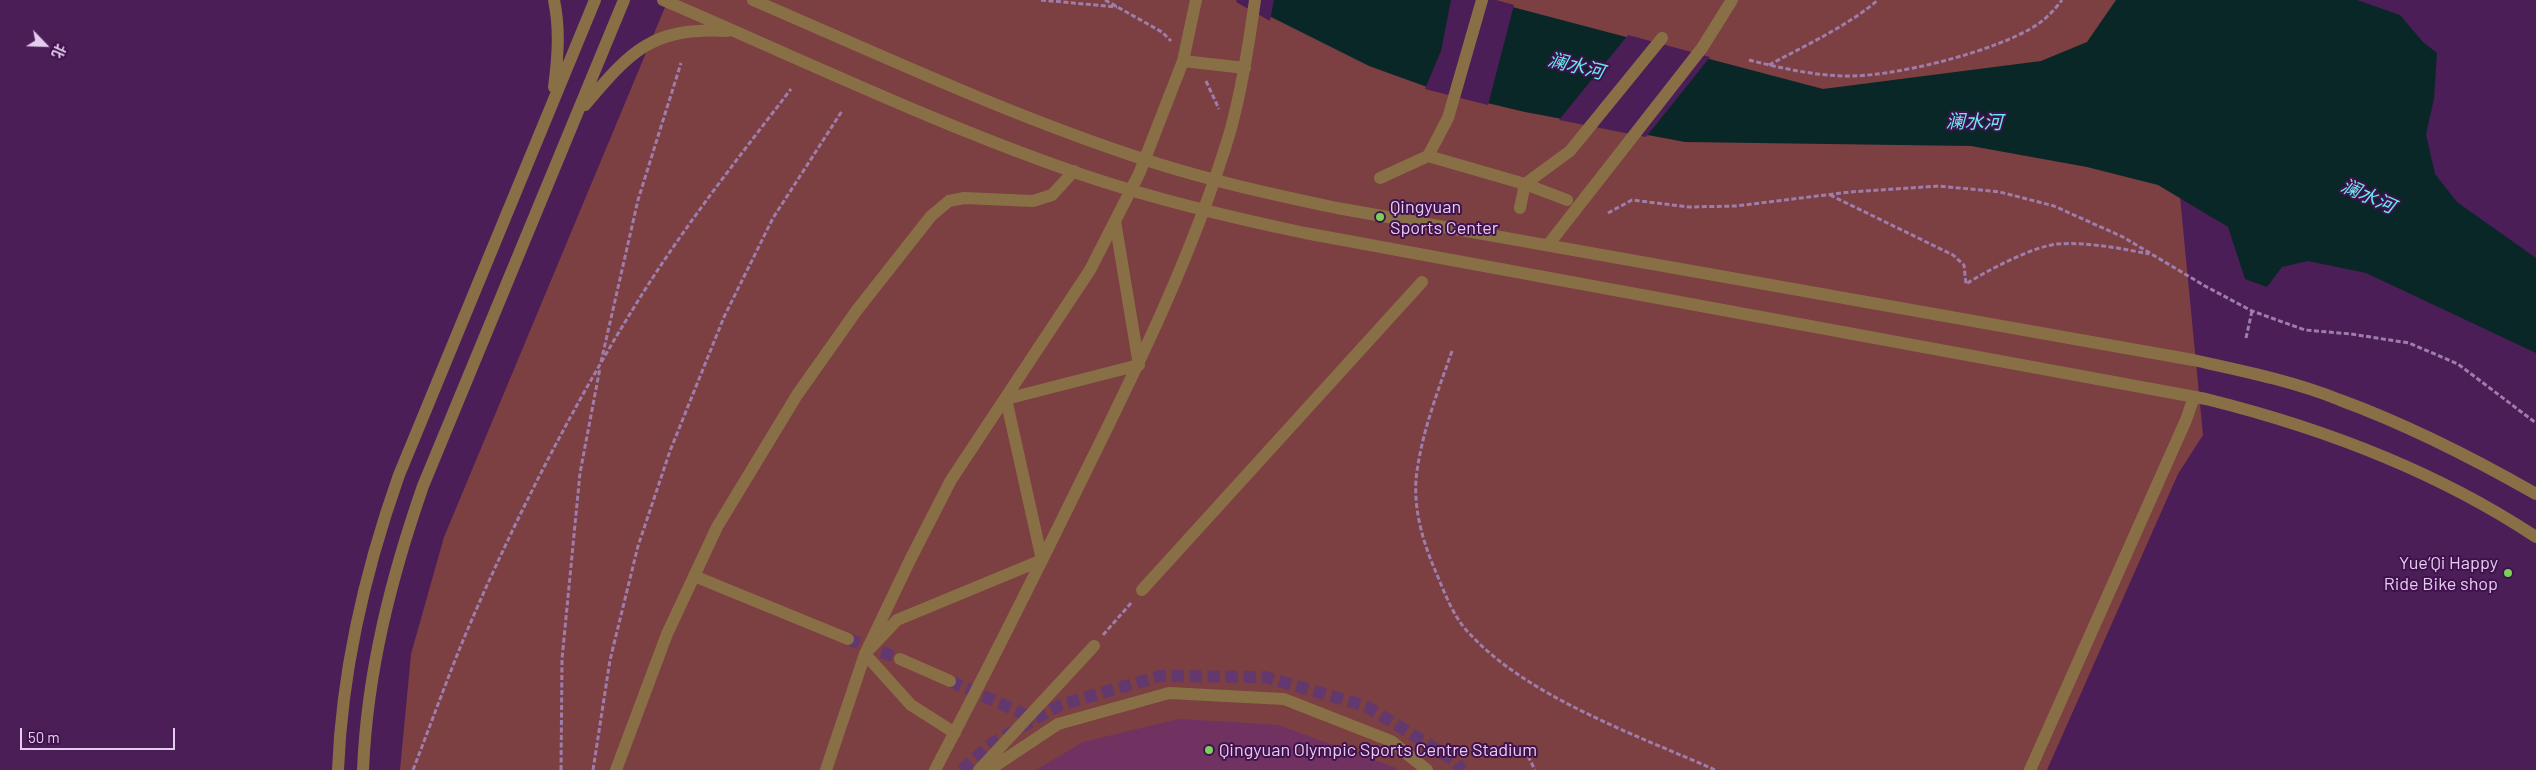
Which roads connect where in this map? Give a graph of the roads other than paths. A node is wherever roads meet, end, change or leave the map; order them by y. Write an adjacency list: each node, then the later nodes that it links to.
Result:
1 (554, 0): 15 (street)
2 (595, 0): 15 (street)
3 (624, 0): 16 (street)
4 (663, 0): 11 (street)
5 (753, 0): 10 (street)
6 (1196, 0): 13 (street)
7 (1255, 0): 14 (street)
8 (1482, 0): 17 (street)
9 (1732, 0): 24 (street)
10 (763, 3): 24 (street)
11 (737, 32): 16 (street); 18 (street)
12 (1662, 38): 20 (street)
13 (1182, 62): 14 (street); 23 (street)
14 (1245, 68): 26 (street)
15 (553, 102): 40 (street)
16 (576, 114): 41 (street)
17 (1428, 156): 19 (street); 20 (street)
18 (1074, 171): 27 (street); 32 (street)
19 (1380, 178)
20 (1525, 184): 21 (street); 22 (street)
21 (1567, 200)
22 (1520, 208)
23 (1115, 221): 26 (street); 28 (street)
24 (1548, 245): 29 (street)
25 (1422, 282): 33 (street)
26 (1138, 365): 28 (street); 31 (street)
27 (2194, 397): 30 (street); 48 (street)
28 (1006, 399): 31 (street); 36 (street)
29 (2536, 494)
30 (2536, 537)
31 (1042, 560): 36 (street); 39 (street)
32 (694, 576): 34 (street); 42 (street)
33 (1142, 590)
34 (848, 639)
35 (1094, 646): 45 (street)
36 (865, 654): 39 (street); 43 (street)
37 (900, 659): 38 (street)
38 (950, 681)
39 (955, 732): 44 (street)
40 (338, 770)
41 (363, 770)
42 (616, 770)
43 (826, 770)
44 (935, 770)
45 (979, 770)
46 (989, 770): 47 (street)
47 (1427, 770)
48 (2030, 770)

